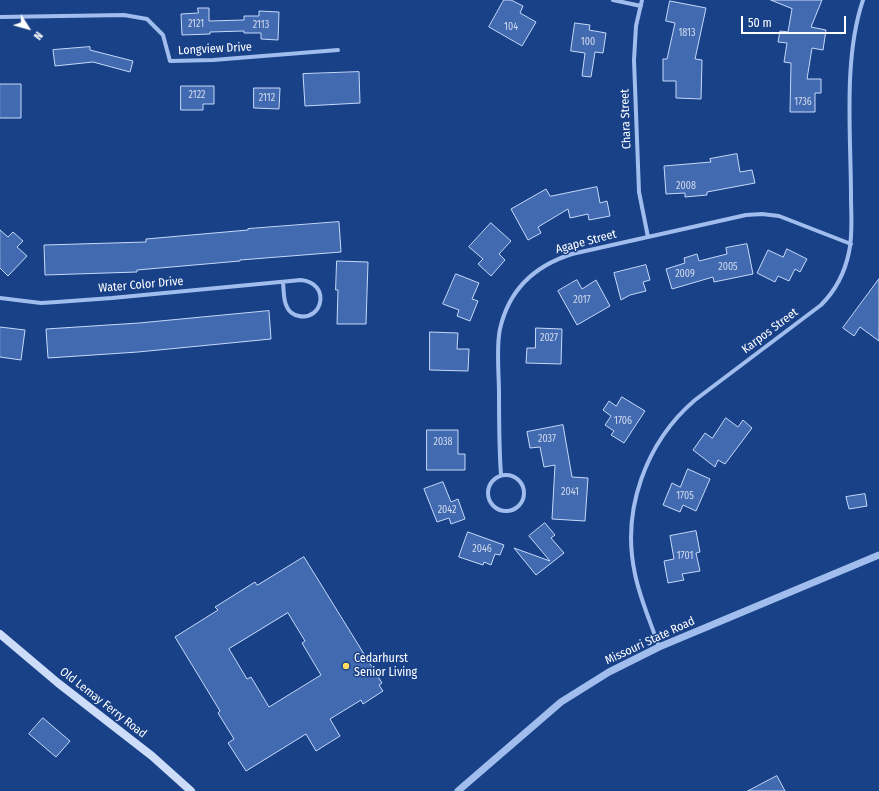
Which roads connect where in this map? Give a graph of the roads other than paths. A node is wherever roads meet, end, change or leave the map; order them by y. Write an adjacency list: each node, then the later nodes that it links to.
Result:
1 (612, 0): 4 (street)
2 (642, 0): 4 (street, Chara Street)
3 (863, 0): 8 (street, Karpos Street)
4 (640, 6): 7 (street, Chara Street)
5 (0, 17): 6 (street, Longview Drive)
6 (338, 50)
7 (648, 237): 8 (street, Agape Street); 11 (street, Agape Street)
8 (851, 244): 14 (street, Karpos Street)
9 (283, 283): 9 (street, Water Color Drive); 10 (street, Water Color Drive)
10 (0, 298)
11 (501, 475): 11 (street)
12 (879, 555): 14 (street, Missouri State Road)
13 (0, 634): 15 (main road, Old Lemay Ferry Road)
14 (659, 647): 16 (street, Missouri State Road)
15 (191, 791)
16 (458, 791)

